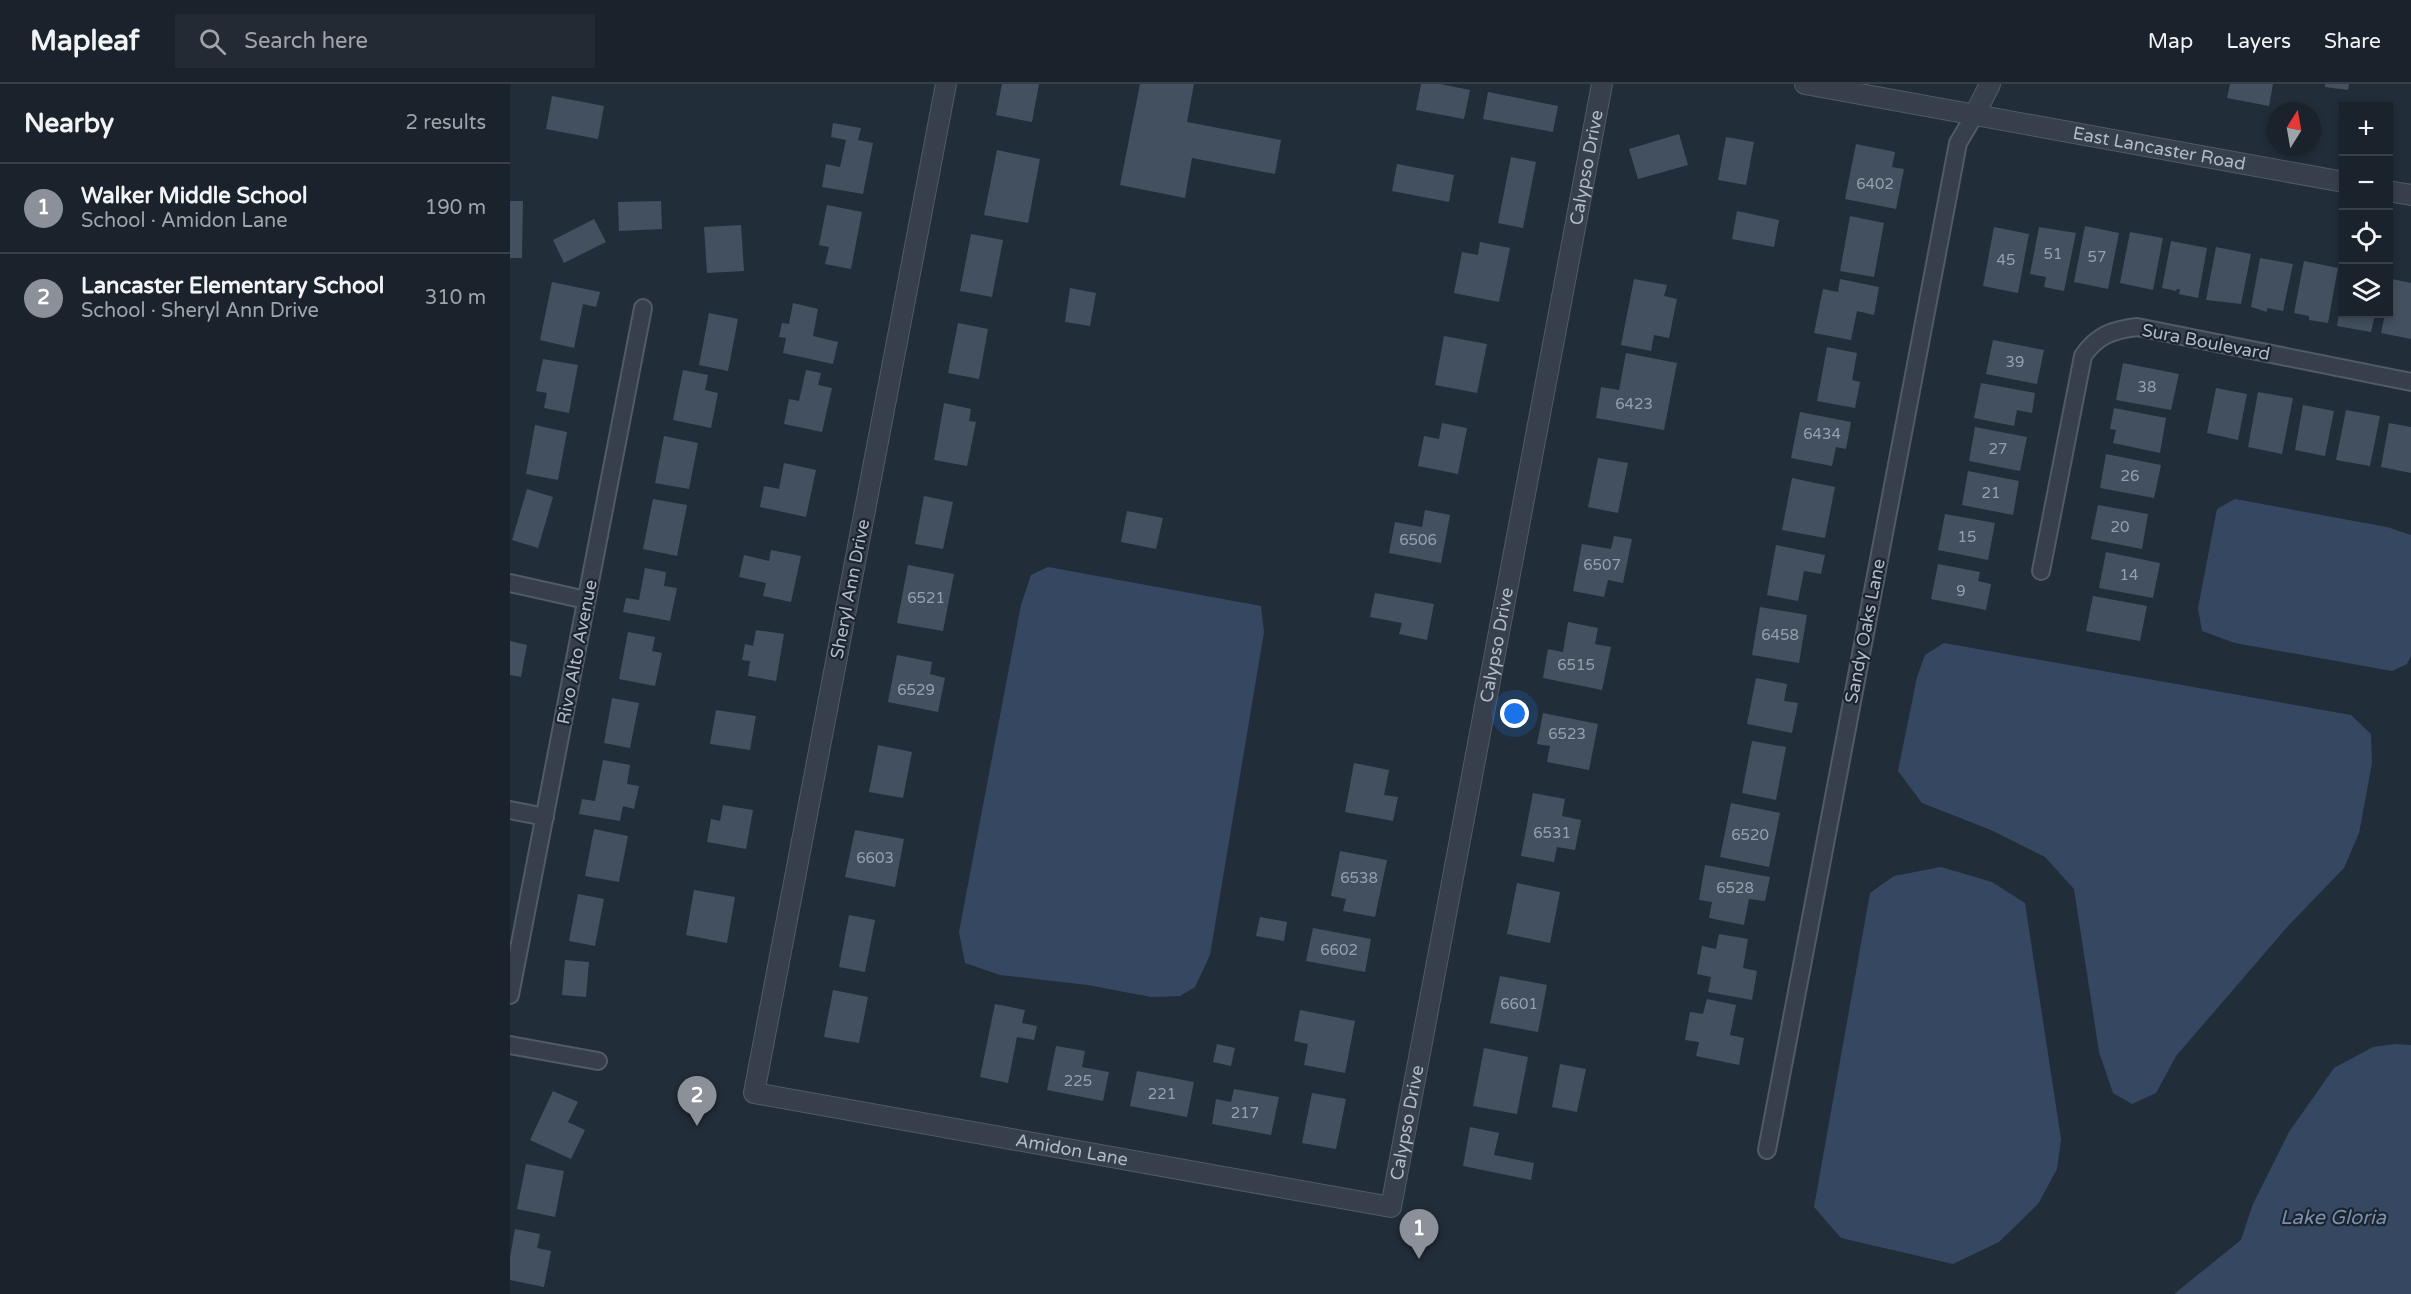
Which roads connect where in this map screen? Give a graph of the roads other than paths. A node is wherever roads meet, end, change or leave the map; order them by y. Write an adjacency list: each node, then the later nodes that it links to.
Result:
1 (946, 84): 19 (street, Sheryl Ann Drive)
2 (1602, 84): 21 (street, Calypso Drive)
3 (1805, 84): 5 (street, East Lancaster Road)
4 (1990, 84): 5 (street)
5 (1974, 116): 6 (street, East Lancaster Road); 20 (street, Sandy Oaks Lane)
6 (2339, 182)
7 (2393, 192): 8 (street)
8 (2411, 195)
9 (644, 308): 13 (street, Rivo Alto Avenue)
10 (2411, 382): 11 (street, Sura Boulevard)
11 (2041, 571)
12 (510, 583): 13 (street)
13 (586, 600): 15 (street, Rivo Alto Avenue)
14 (510, 810): 15 (street)
15 (545, 817): 16 (street, Rivo Alto Avenue)
16 (510, 995)
17 (510, 1045): 18 (street)
18 (598, 1061)
19 (754, 1093): 21 (street, Amidon Lane)
20 (1767, 1150)
21 (1391, 1207)

